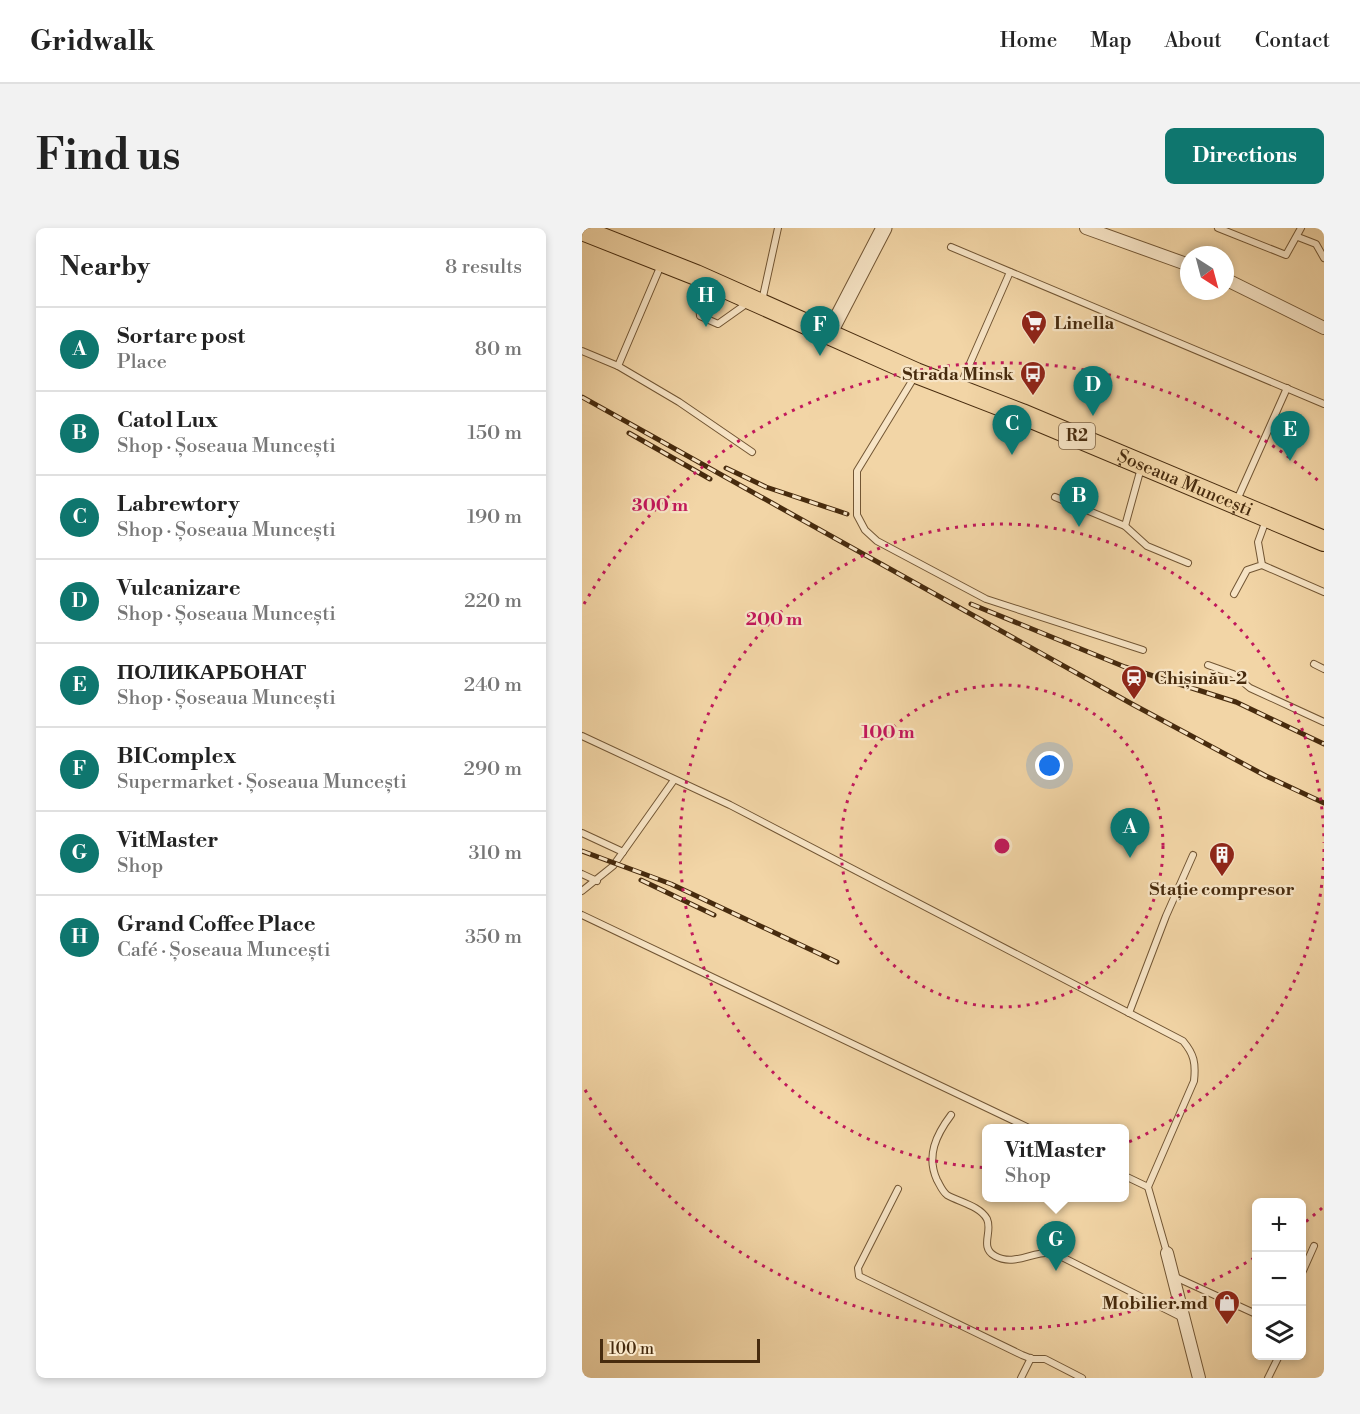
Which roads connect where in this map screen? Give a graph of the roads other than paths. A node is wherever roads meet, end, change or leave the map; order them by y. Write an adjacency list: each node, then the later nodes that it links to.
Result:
1 (778, 228): 15 (lane)
2 (884, 228): 17 (street)
3 (1086, 228): 11 (street)
4 (1218, 228): 7 (lane)
5 (1301, 228): 7 (lane)
6 (582, 231): 10 (main road, Șoseaua Muncești / R2)
7 (1298, 237): 9 (lane)
8 (951, 247): 12 (lane)
9 (1324, 258)
10 (662, 261): 13 (main road, Șoseaua Muncești / R2); 19 (lane)
11 (1180, 262)
12 (1010, 272): 21 (lane); 22 (lane)
13 (696, 275): 15 (main road, Șoseaua Muncești / R2); 15 (lane)
14 (1234, 283): 16 (street)
15 (757, 301): 17 (main road, Șoseaua Muncești / R2)
16 (1324, 328)
17 (829, 334): 20 (main road, Șoseaua Muncești / R2)
18 (582, 351): 19 (lane)
19 (618, 366): 24 (lane)
20 (916, 373): 22 (main road, Șoseaua Muncești / R2); 35 (lane)
21 (1287, 388): 23 (lane); 27 (lane)
22 (959, 389): 25 (main road, Șoseaua Muncești / R2)
23 (1324, 404)
24 (752, 452)
25 (1142, 464): 27 (main road, Șoseaua Muncești / R2); 29 (lane)
26 (1055, 496): 29 (lane)
27 (1235, 503): 28 (main road, Șoseaua Muncești / R2)
28 (1267, 517): 30 (main road, Șoseaua Muncești / R2); 32 (lane)
29 (1125, 526): 31 (lane)
30 (1324, 541)
31 (1188, 564)
32 (1262, 565): 33 (lane); 34 (lane)
33 (1324, 591)
34 (1234, 594)
35 (1143, 650)
36 (1314, 664): 38 (lane)
37 (1208, 665): 39 (lane)
38 (1324, 669)
39 (1324, 722)
40 (582, 736): 41 (lane)
41 (674, 780): 43 (lane); 49 (lane)
42 (582, 833): 43 (lane)
43 (623, 852): 46 (lane)
44 (1193, 855): 49 (lane)
45 (582, 874): 46 (lane)
46 (597, 881): 47 (lane)
47 (582, 891)
48 (582, 915): 51 (lane)
49 (1129, 1012): 53 (lane)
50 (951, 1115): 60 (lane)
51 (1021, 1124)
52 (1129, 1178): 53 (lane)
53 (1148, 1187): 56 (lane)
54 (898, 1189): 61 (lane)
55 (1314, 1246): 57 (lane)
56 (1167, 1253): 58 (street)
57 (1306, 1264)
58 (1173, 1275): 59 (lane); 60 (street)
59 (1252, 1312)
60 (1183, 1318): 65 (street)
61 (1030, 1358): 63 (lane); 64 (lane)
62 (1277, 1360): 66 (lane)
63 (1021, 1378)
64 (1082, 1378)
65 (1199, 1378)
66 (1268, 1378)

